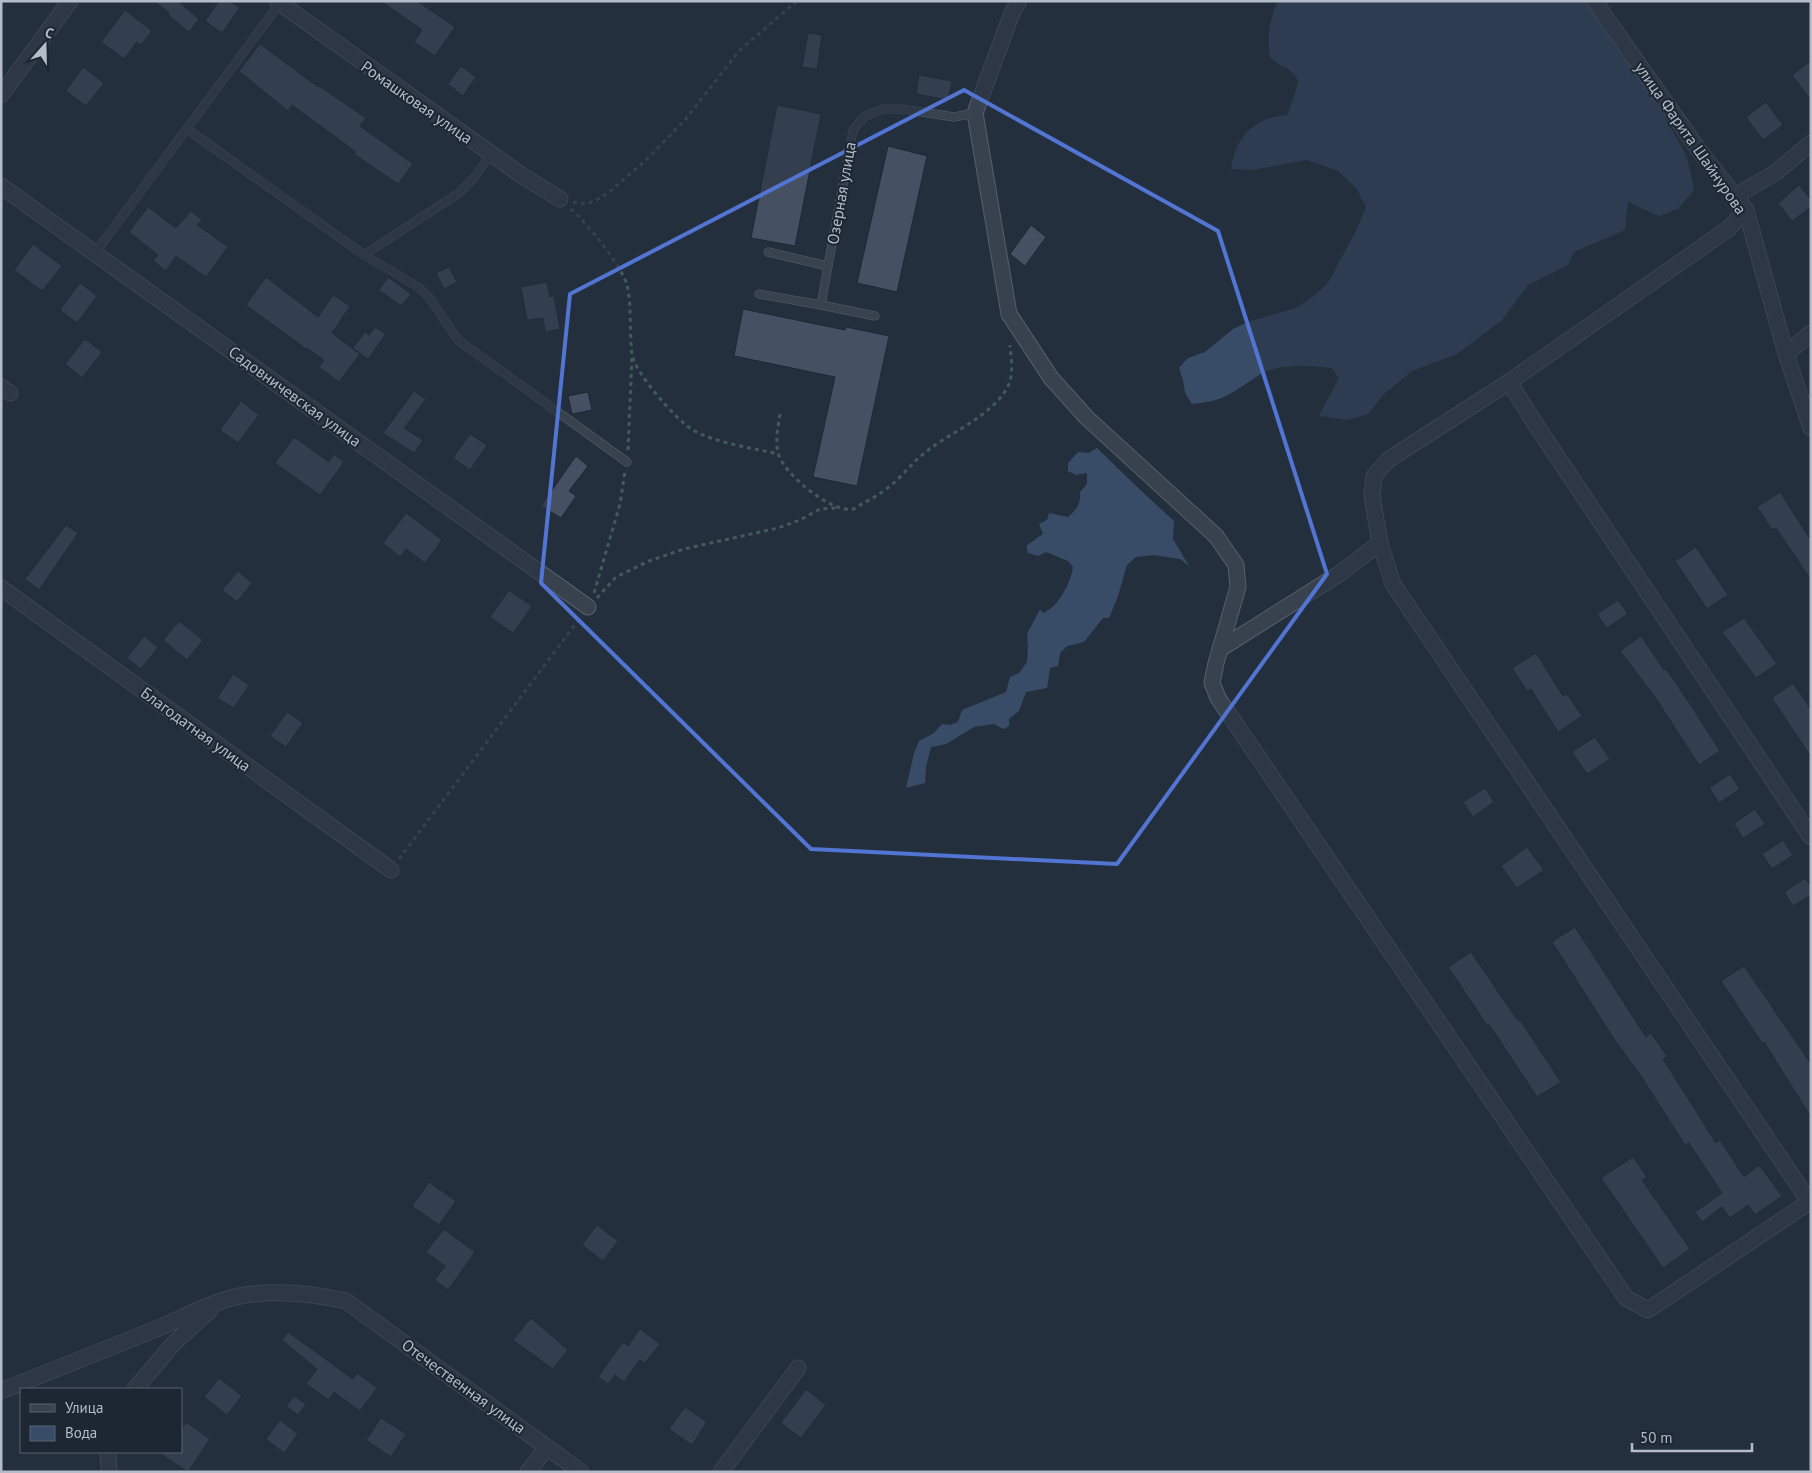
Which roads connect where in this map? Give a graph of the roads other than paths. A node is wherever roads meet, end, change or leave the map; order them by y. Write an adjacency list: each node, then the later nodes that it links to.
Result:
1 (70, 1): 5 (street)
2 (1019, 1): 6 (street)
3 (1594, 1): 11 (street, улица Фарита Шайнурова)
4 (278, 2): 7 (lane); 9 (street, Ромашковая улица)
5 (1, 95)
6 (975, 113): 17 (lane, Озерная улица); 29 (street)
7 (187, 129): 15 (lane); 16 (lane)
8 (1811, 143): 11 (street)
9 (491, 154): 12 (street, Ромашковая улица); 16 (lane)
10 (1, 186): 15 (street, Садовничевская улица)
11 (1735, 196): 13 (street, улица Фарита Шайнурова)
12 (560, 199)
13 (1746, 210): 22 (street, улица Фарита Шайнурова); 23 (street)
14 (768, 252): 17 (lane, Озерная улица)
15 (95, 253): 28 (street, Садовничевская улица)
16 (364, 255): 25 (lane)
17 (828, 266): 19 (lane)
18 (758, 294): 19 (lane)
19 (821, 305): 20 (lane)
20 (875, 316)
21 (1811, 333): 22 (street)
22 (1786, 354): 24 (street, улица Фарита Шайнурова)
23 (1509, 382): 26 (street); 30 (street)
24 (1811, 428)
25 (627, 462)
26 (1380, 543): 29 (street); 32 (street)
27 (1, 588): 31 (street, Благодатная улица)
28 (588, 607)
29 (1220, 649): 32 (street)
30 (1811, 837)
31 (391, 870)
32 (1810, 1201)
33 (219, 1302): 35 (street); 36 (street); 37 (street, Отечественная улица)
34 (798, 1368): 42 (street)
35 (136, 1388)
36 (1, 1391)
37 (547, 1447): 40 (street); 41 (street, Отечественная улица)
38 (108, 1453): 39 (street)
39 (109, 1472)
40 (528, 1472)
41 (581, 1472)
42 (721, 1472)

